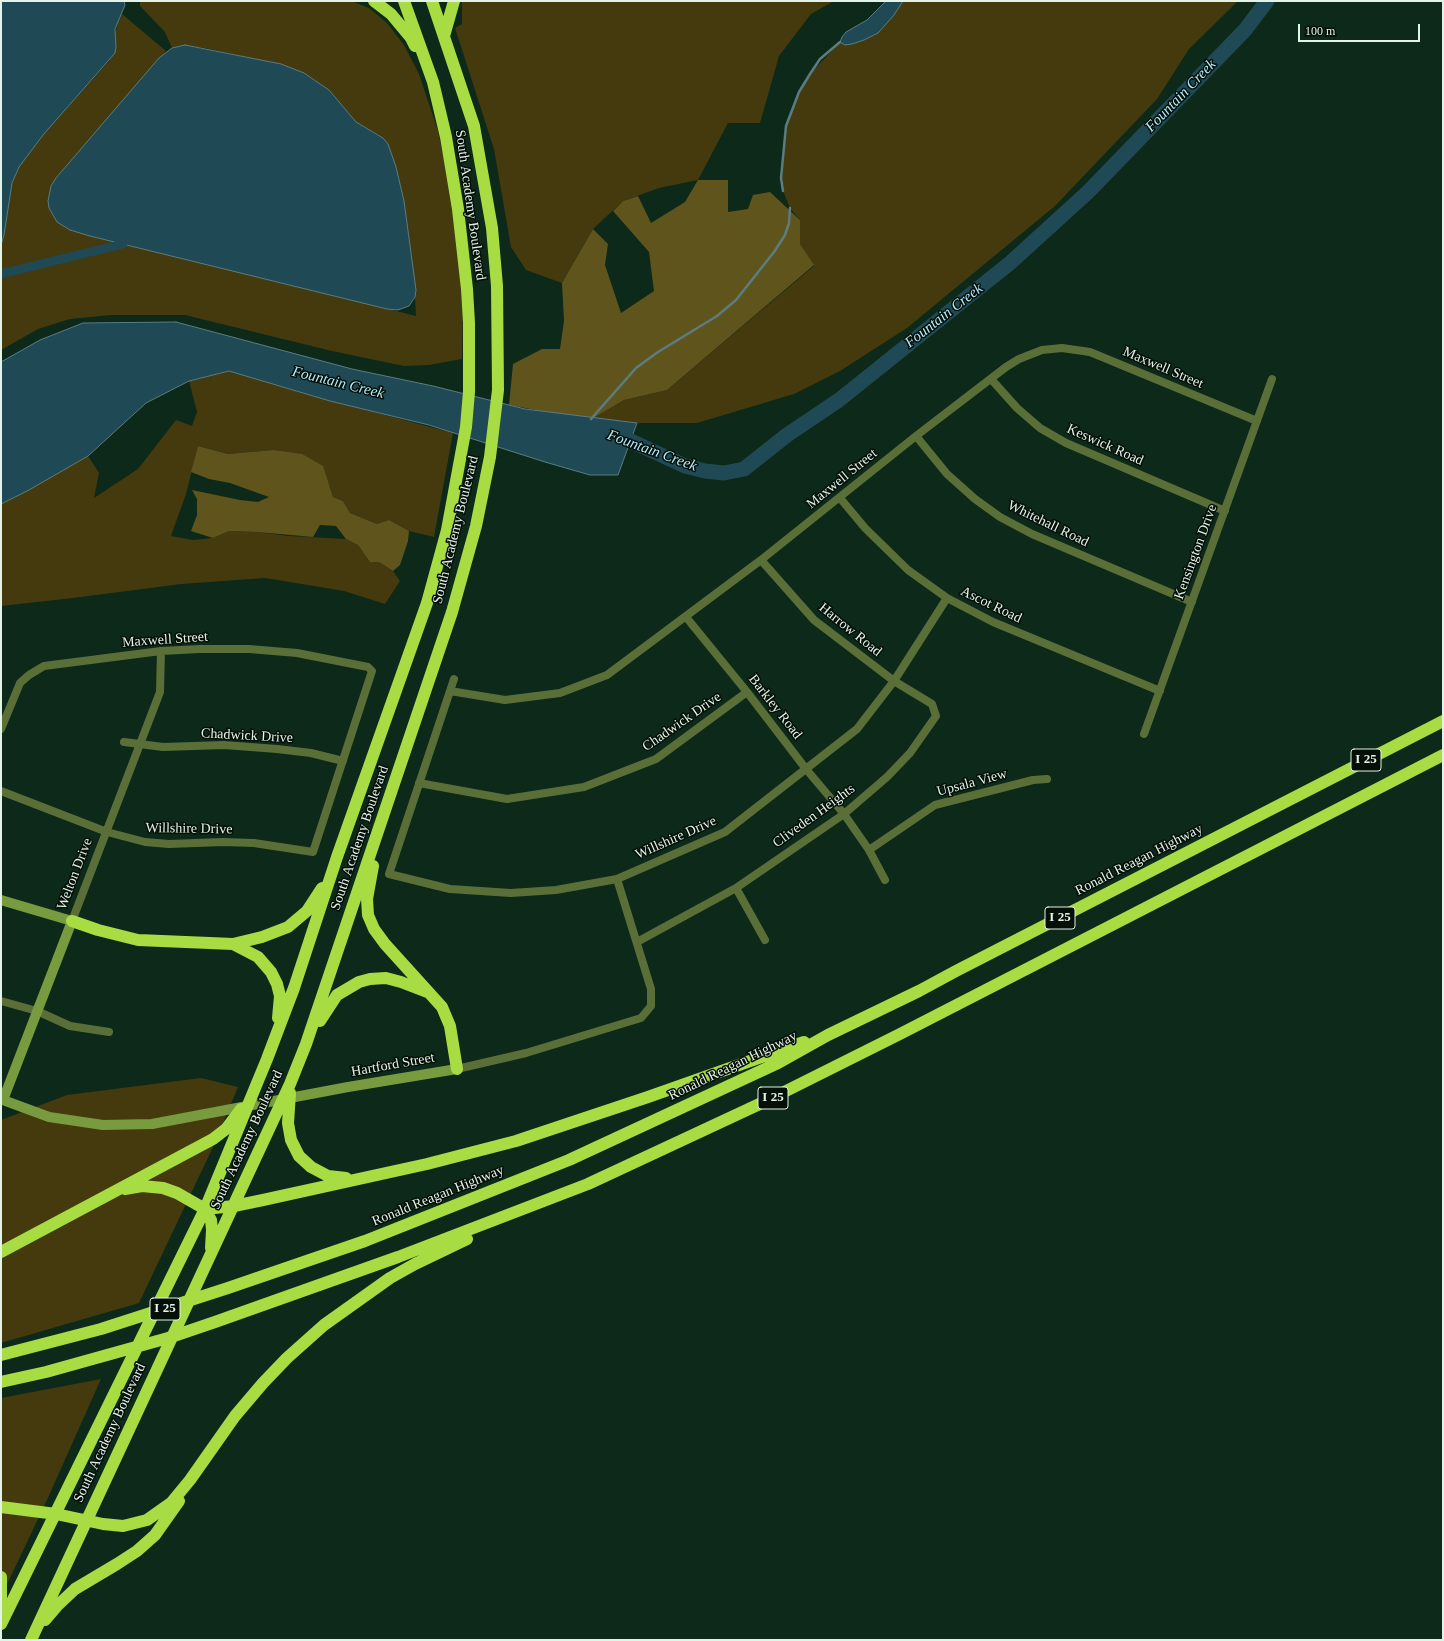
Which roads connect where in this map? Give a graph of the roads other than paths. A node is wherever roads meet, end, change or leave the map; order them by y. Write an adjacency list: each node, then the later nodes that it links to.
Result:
1 (374, 1): 6 (highway)
2 (404, 1): 6 (highway, South Academy Boulevard)
3 (432, 1): 5 (highway, South Academy Boulevard)
4 (454, 1): 5 (highway)
5 (444, 36): 35 (highway, South Academy Boulevard)
6 (433, 82): 38 (highway, South Academy Boulevard)
7 (991, 379): 9 (street, Maxwell Street); 10 (street, Maxwell Street); 12 (street, Keswick Road)
8 (1272, 379): 9 (street, Kensington Drive)
9 (1257, 422): 12 (street, Kensington Drive)
10 (916, 436): 11 (street, Maxwell Street); 15 (street, Whitehall Road)
11 (840, 498): 13 (street, Maxwell Street); 14 (street, Ascot Road)
12 (1225, 510): 15 (street, Kensington Drive)
13 (761, 560): 16 (street, Maxwell Street); 19 (street, Harrow Road)
14 (947, 598): 19 (street, Willshire Drive); 21 (street, Ascot Road)
15 (1192, 602): 21 (street, Kensington Drive)
16 (686, 617): 20 (street, Maxwell Street); 22 (street, Barkley Road)
17 (161, 651): 24 (street, Maxwell Street); 27 (street, Welton Drive); 29 (street, Maxwell Street)
18 (454, 679): 20 (street)
19 (894, 681): 30 (street, Willshire Drive); 34 (street, Cliveden Heights)
20 (450, 691): 32 (street)
21 (1160, 691): 25 (street, Kensington Drive)
22 (747, 692): 30 (street, Barkley Road); 32 (street, Chadwick Drive)
23 (1443, 721): 51 (highway, Ronald Reagan Highway / I 25)
24 (1, 729)
25 (1144, 734)
26 (124, 742): 27 (street, Chadwick Drive)
27 (140, 744): 29 (street, Chadwick Drive); 36 (street, Welton Drive)
28 (1443, 754): 61 (highway, I 25)
29 (343, 761): 36 (street, Willshire Drive)
30 (806, 769): 34 (street, Barkley Road); 39 (street, Willshire Drive)
31 (1047, 779): 37 (street, Upsala View)
32 (419, 783): 39 (street, Willshire Drive)
33 (1, 791): 36 (street, Willshire Drive)
34 (844, 814): 37 (street, Barkley Road); 41 (street, Cliveden Heights)
35 (380, 825): 47 (highway); 52 (highway, South Academy Boulevard)
36 (107, 832): 43 (street, Welton Drive)
37 (869, 850): 40 (street, Barkley Road)
38 (337, 857): 46 (highway); 53 (highway, South Academy Boulevard)
39 (617, 879): 45 (street, Hartford Street)
40 (885, 880)
41 (736, 888): 44 (street); 45 (street, Cliveden Heights)
42 (1, 900): 43 (street)
43 (72, 921): 46 (highway); 49 (street, Welton Drive)
44 (765, 940)
45 (637, 942): 54 (street, Hartford Street)
46 (233, 944): 53 (highway)
47 (431, 994): 52 (highway); 54 (highway)
48 (1, 1001): 49 (street)
49 (37, 1011): 50 (street); 57 (street, Welton Drive)
50 (109, 1032)
51 (828, 1035): 58 (highway); 65 (highway, Ronald Reagan Highway / I 25)
52 (306, 1044): 55 (highway, South Academy Boulevard)
53 (267, 1059): 56 (highway, South Academy Boulevard)
54 (457, 1069): 57 (street, Hartford Street)
55 (290, 1084): 58 (highway); 60 (highway, South Academy Boulevard)
56 (253, 1090): 59 (highway); 62 (highway, South Academy Boulevard)
57 (2, 1101)
58 (353, 1179): 60 (highway)
59 (116, 1191): 62 (highway); 63 (highway)
60 (234, 1206): 62 (highway); 64 (highway, South Academy Boulevard)
61 (533, 1206): 66 (highway, I 25); 67 (highway)
62 (205, 1209): 64 (highway); 69 (highway, South Academy Boulevard)
63 (1, 1252)
64 (210, 1254): 70 (highway, South Academy Boulevard)
65 (1, 1355)
66 (1, 1382)
67 (190, 1480): 70 (highway); 74 (highway)
68 (1, 1507): 69 (highway)
69 (56, 1514): 70 (highway); 73 (highway, South Academy Boulevard)
70 (86, 1520): 74 (highway, South Academy Boulevard)
71 (1, 1577): 72 (highway)
72 (1, 1603)
73 (1, 1624)
74 (33, 1637)

